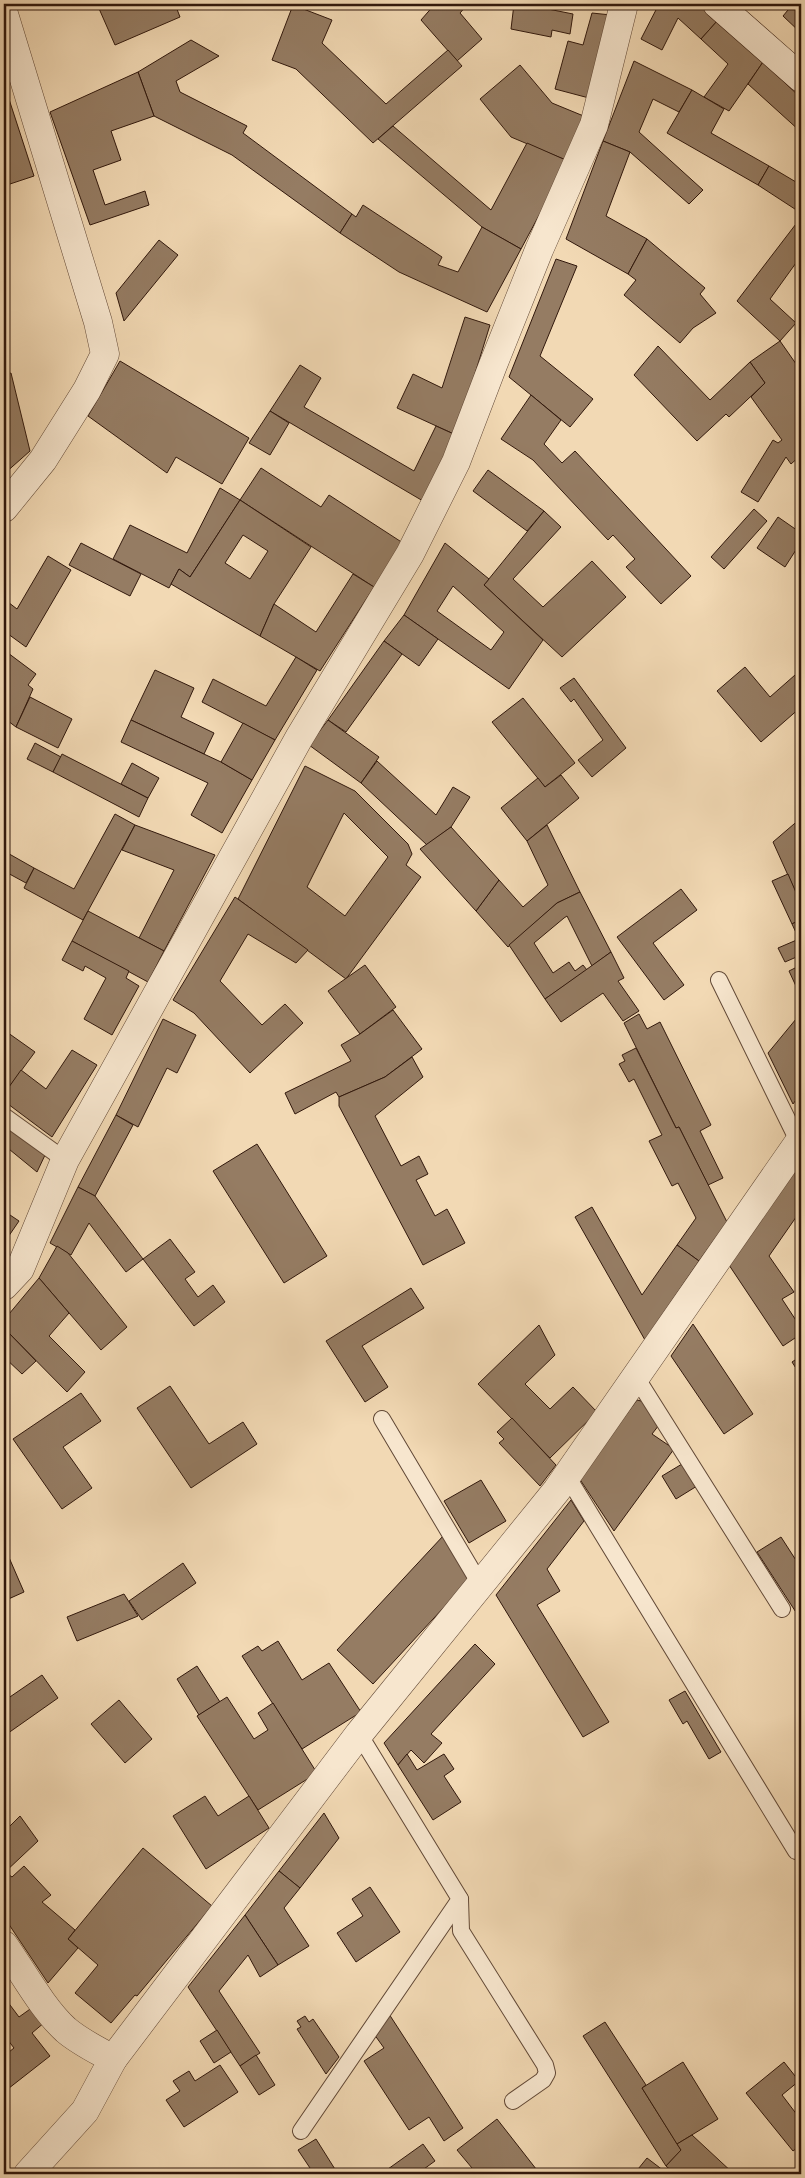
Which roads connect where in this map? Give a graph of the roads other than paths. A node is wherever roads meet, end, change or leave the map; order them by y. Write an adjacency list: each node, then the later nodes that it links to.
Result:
1 (624, 4): 9 (street)
2 (716, 4): 4 (street)
3 (4, 14): 5 (street)
4 (801, 78)
5 (4, 508)
6 (719, 980): 8 (lane)
7 (4, 1116): 9 (lane)
8 (800, 1143): 11 (street)
9 (65, 1160): 10 (street)
10 (4, 1286)
11 (636, 1377): 13 (street); 15 (lane)
12 (382, 1419): 14 (lane)
13 (567, 1476): 14 (street); 17 (lane)
14 (480, 1584): 16 (street)
15 (782, 1609)
16 (359, 1734): 18 (lane); 20 (street)
17 (796, 1851)
18 (460, 1899): 21 (lane); 22 (lane)
19 (4, 1945): 20 (street)
20 (113, 2058): 23 (street)
21 (513, 2101)
22 (301, 2131)
23 (28, 2174)

